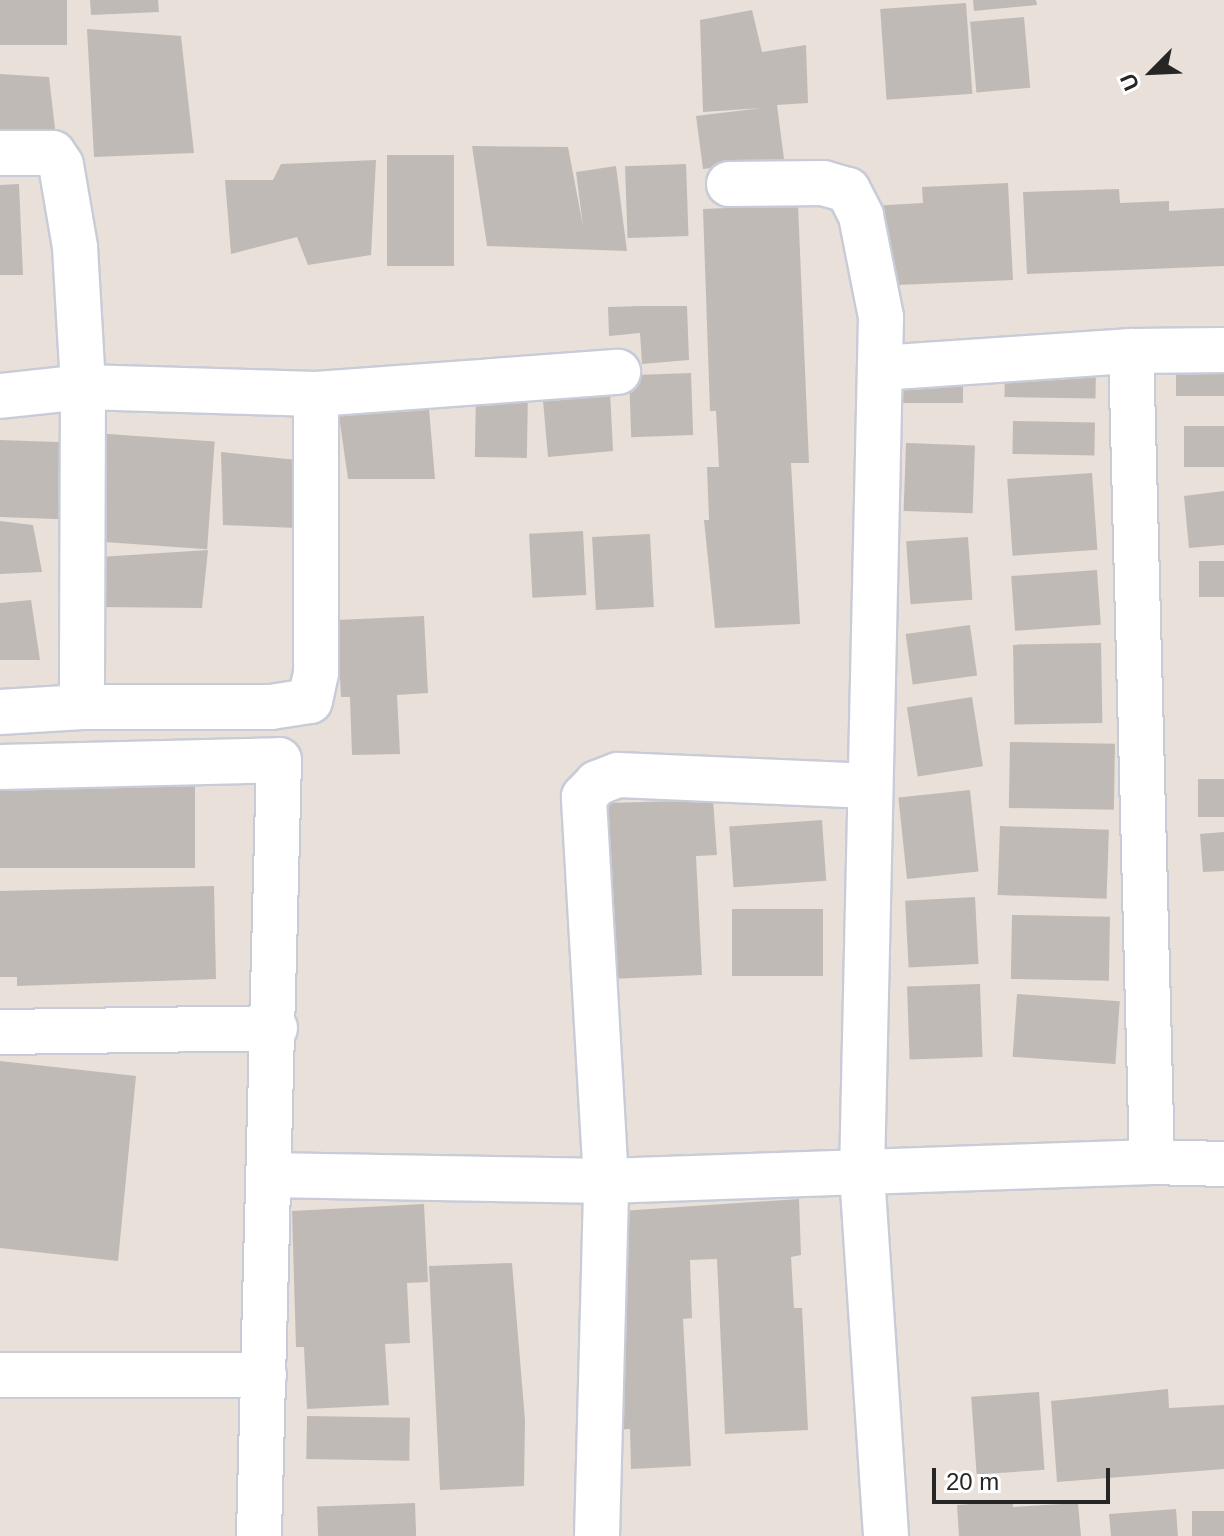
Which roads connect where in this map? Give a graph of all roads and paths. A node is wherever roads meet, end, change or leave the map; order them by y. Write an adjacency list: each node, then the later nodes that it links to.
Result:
1 (0, 153): 7 (street)
2 (729, 184): 5 (street)
3 (1224, 350): 4 (street)
4 (1131, 351): 5 (street); 16 (street)
5 (880, 368): 13 (street)
6 (618, 372): 8 (street)
7 (83, 387): 8 (street); 9 (street); 10 (street)
8 (316, 394): 10 (street)
9 (0, 396)
10 (82, 707): 11 (street)
11 (0, 712)
12 (0, 767): 14 (street)
13 (866, 786): 18 (street); 20 (street)
14 (275, 1028): 15 (street); 19 (street)
15 (0, 1032)
16 (1152, 1162): 17 (street); 18 (street)
17 (1224, 1164)
18 (862, 1174): 20 (street); 25 (street)
19 (268, 1175): 20 (street); 22 (street)
20 (606, 1181): 24 (street)
21 (0, 1375): 22 (street)
22 (264, 1375): 23 (street)
23 (259, 1536)
24 (597, 1536)
25 (886, 1536)

